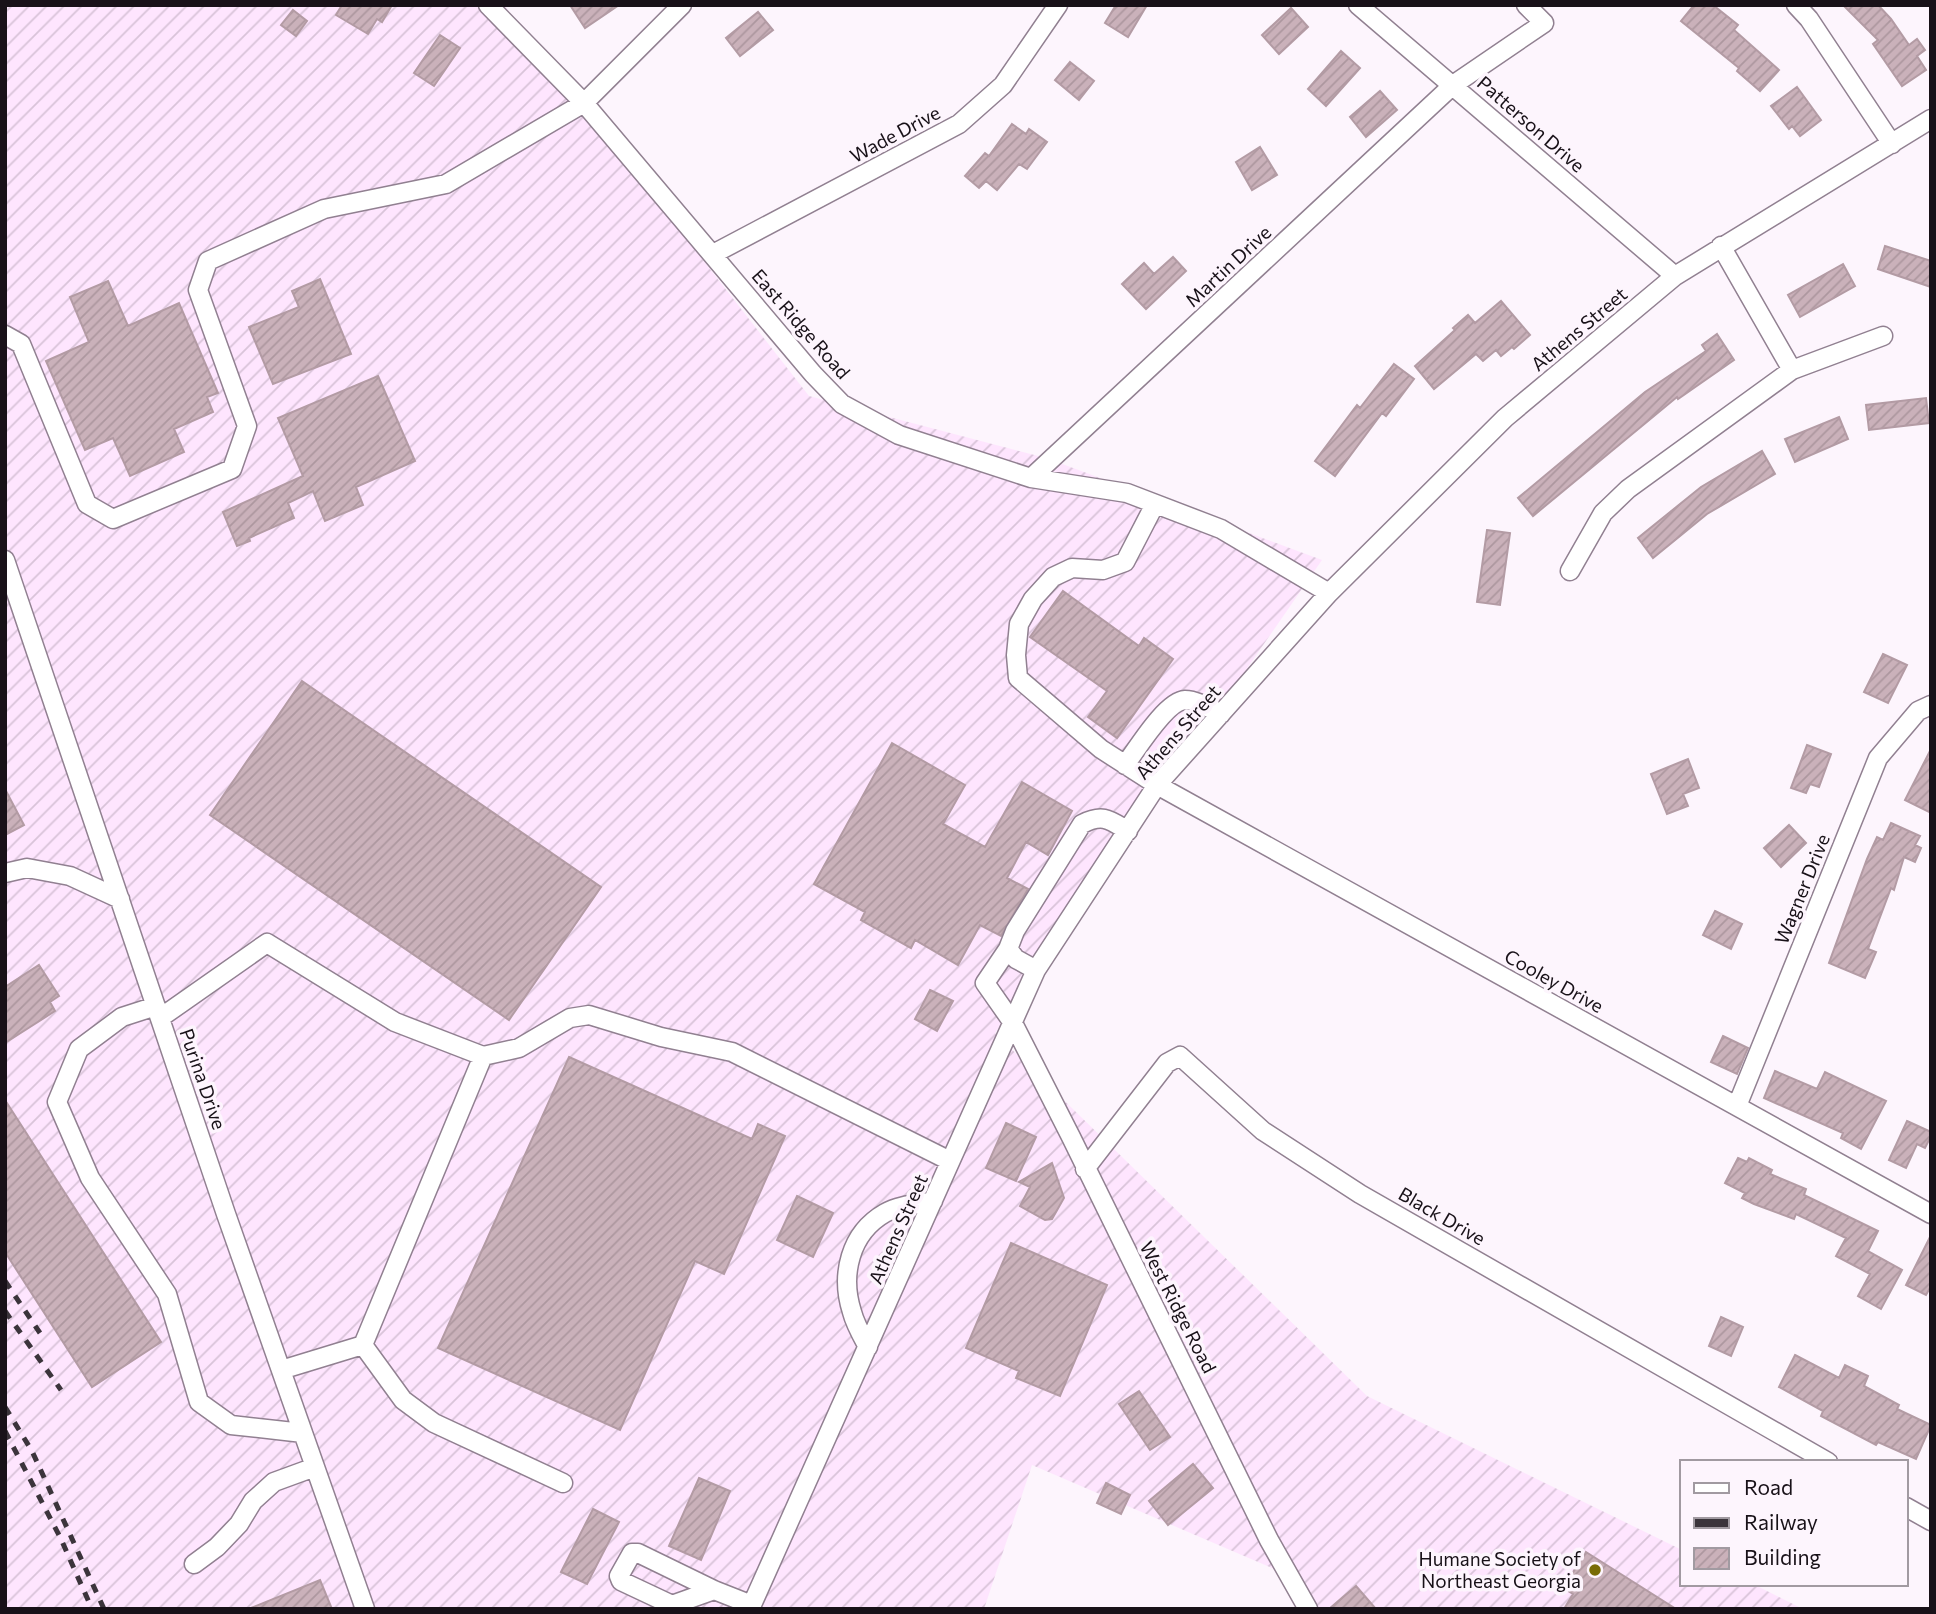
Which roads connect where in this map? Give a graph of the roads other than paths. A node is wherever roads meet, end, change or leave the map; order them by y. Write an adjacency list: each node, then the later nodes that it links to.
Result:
1 (488, 5): 8 (street, East Ridge Road)
2 (682, 5): 8 (street)
3 (1058, 5): 12 (street, Wade Drive)
4 (1359, 5): 7 (street, Patterson Drive)
5 (1526, 5): 7 (street, Martin Drive)
6 (1796, 5): 10 (street)
7 (1453, 85): 13 (street, Patterson Drive); 17 (street, Martin Drive)
8 (584, 103): 12 (street, East Ridge Road); 14 (street)
9 (1931, 119): 10 (street, Athens Street)
10 (1892, 144): 11 (street, Athens Street)
11 (1721, 246): 13 (street, Athens Street); 16 (street)
12 (713, 254): 17 (street, East Ridge Road)
13 (1675, 276): 21 (street, Athens Street)
14 (5, 335)
15 (1883, 336): 16 (street)
16 (1792, 370): 20 (street)
17 (1031, 478): 18 (street, East Ridge Road)
18 (1155, 504): 21 (street, East Ridge Road); 24 (street, Cooley Drive)
19 (5, 560): 28 (street, Purina Drive)
20 (1570, 571)
21 (1329, 593): 23 (street, Athens Street)
22 (1931, 705): 34 (street, Wagner Drive)
23 (1221, 714): 24 (street); 25 (street, Athens Street)
24 (1125, 765): 25 (street, Cooley Drive)
25 (1157, 785): 26 (street, Athens Street); 34 (street, Cooley Drive)
26 (1128, 831): 29 (street); 30 (street, Athens Street)
27 (5, 873): 28 (street)
28 (120, 899): 31 (street, Purina Drive)
29 (1008, 949): 30 (street); 32 (street, West Ridge Road)
30 (1036, 970): 32 (street, Athens Street)
31 (158, 1012): 33 (street); 41 (street, Purina Drive); 42 (street)
32 (1013, 1023): 35 (street, Athens Street); 36 (street, West Ridge Road)
33 (483, 1056): 35 (street); 39 (street)
34 (1737, 1106): 38 (street, Cooley Drive)
35 (950, 1161): 37 (street, Athens Street)
36 (1085, 1169): 43 (street, Black Drive); 52 (street, West Ridge Road)
37 (933, 1201): 40 (street, Athens Street); 40 (street)
38 (1931, 1214)
39 (363, 1345): 41 (street); 45 (street)
40 (868, 1347): 50 (street, Athens Street)
41 (281, 1370): 42 (street, Purina Drive)
42 (303, 1433): 44 (street, Purina Drive)
43 (1825, 1460)
44 (315, 1467): 48 (street); 51 (street, Purina Drive)
45 (563, 1483)
46 (1908, 1508): 47 (street)
47 (1931, 1521)
48 (194, 1564)
49 (714, 1590): 49 (street); 50 (street)
50 (751, 1607)
51 (365, 1609)
52 (1308, 1609)

